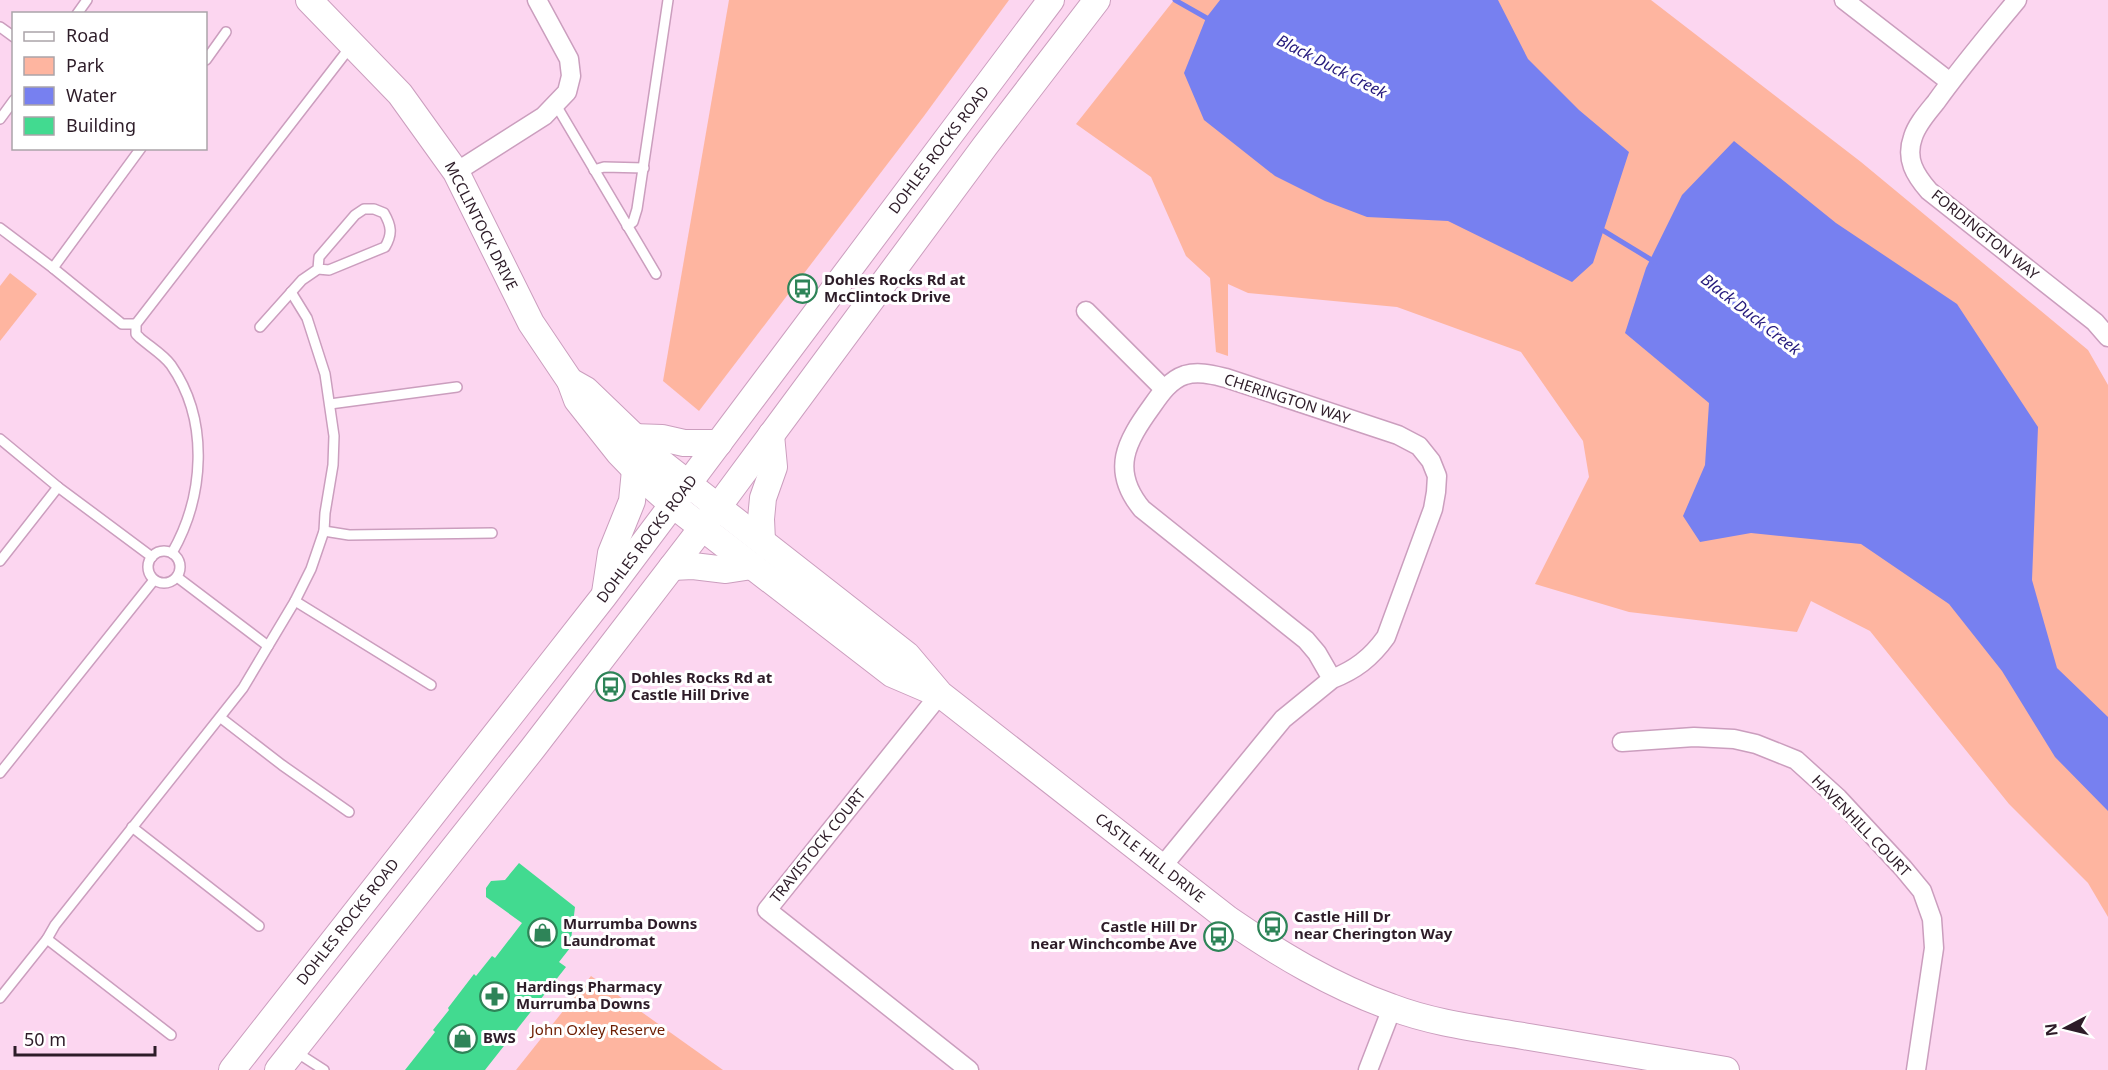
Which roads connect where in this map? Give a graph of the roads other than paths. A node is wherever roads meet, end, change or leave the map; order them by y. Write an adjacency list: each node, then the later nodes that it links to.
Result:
1 (309, 0): 9 (main road, MCCLINTOCK DRIVE)
2 (537, 0): 13 (street)
3 (668, 0): 16 (lane)
4 (1051, 0): 36 (main road, DOHLES ROCKS ROAD)
5 (1096, 0): 33 (main road)
6 (1844, 0): 11 (street)
7 (2017, 0): 11 (street, FORDINGTON WAY)
8 (226, 32): 10 (lane)
9 (353, 44): 18 (main road, MCCLINTOCK DRIVE); 26 (lane)
10 (207, 59)
11 (1950, 82): 28 (street, FORDINGTON WAY)
12 (12, 103): 14 (lane)
13 (556, 105): 17 (lane); 18 (street)
14 (0, 119)
15 (140, 150): 21 (lane)
16 (644, 168): 17 (lane); 19 (lane)
17 (594, 170): 19 (lane)
18 (456, 172): 29 (main road, MCCLINTOCK DRIVE)
19 (627, 226): 23 (lane)
20 (0, 228): 21 (lane)
21 (53, 268): 26 (lane)
22 (318, 269): 22 (lane); 24 (lane)
23 (656, 274)
24 (291, 292): 27 (lane); 32 (lane)
25 (1086, 310): 31 (street)
26 (136, 324): 46 (lane)
27 (260, 327)
28 (2108, 338)
29 (570, 381): 34 (main road, MCCLINTOCK DRIVE); 37 (main road, MCCLINTOCK DRIVE)
30 (457, 387): 32 (lane)
31 (1164, 389): 56 (street, CHERINGTON WAY); 56 (street, CHERINGTON WAY)
32 (330, 404): 43 (lane)
33 (771, 435): 41 (main road); 45 (main road)
34 (633, 437): 36 (main road); 38 (main road, MCCLINTOCK DRIVE)
35 (0, 439): 39 (lane)
36 (719, 443): 38 (main road, DOHLES ROCKS ROAD)
37 (635, 470): 40 (main road, MCCLINTOCK DRIVE); 53 (main road)
38 (688, 484): 40 (main road, DOHLES ROCKS ROAD); 41 (main road, MCCLINTOCK DRIVE)
39 (58, 487): 47 (lane); 48 (lane)
40 (673, 505): 42 (main road, MCCLINTOCK DRIVE); 53 (main road, DOHLES ROCKS ROAD)
41 (718, 507): 42 (main road); 45 (main road, CASTLE HILL DRIVE)
42 (703, 528): 49 (main road, CASTLE HILL DRIVE); 50 (main road)
43 (324, 531): 44 (lane); 54 (lane)
44 (492, 533)
45 (762, 541): 58 (main road, CASTLE HILL DRIVE)
46 (172, 554): 47 (lane); 51 (lane)
47 (152, 557): 52 (lane)
48 (0, 561)
49 (752, 566): 50 (main road); 58 (main road, CASTLE HILL DRIVE)
50 (672, 567): 70 (main road)
51 (177, 577): 52 (lane); 55 (lane)
52 (154, 580): 61 (lane)
53 (604, 596): 71 (main road, DOHLES ROCKS ROAD)
54 (295, 601): 55 (lane); 57 (lane)
55 (268, 646): 59 (lane)
56 (1332, 679): 64 (street, CHERINGTON WAY)
57 (431, 685)
58 (940, 694): 64 (main road, CASTLE HILL DRIVE); 73 (street, TRAVISTOCK COURT)
59 (220, 718): 62 (lane); 63 (lane)
60 (1622, 742): 76 (street, HAVENHILL COURT)
61 (0, 773)
62 (350, 812)
63 (132, 827): 65 (lane); 66 (lane)
64 (1161, 868): 68 (main road, CASTLE HILL DRIVE)
65 (259, 926)
66 (47, 939): 67 (lane); 69 (lane)
67 (0, 998)
68 (1392, 1008): 74 (street); 75 (main road, CASTLE HILL DRIVE)
69 (171, 1035)
70 (286, 1060): 72 (lane)
71 (232, 1070)
72 (324, 1070)
73 (969, 1070)
74 (1368, 1070)
75 (1726, 1070)
76 (1916, 1070)

